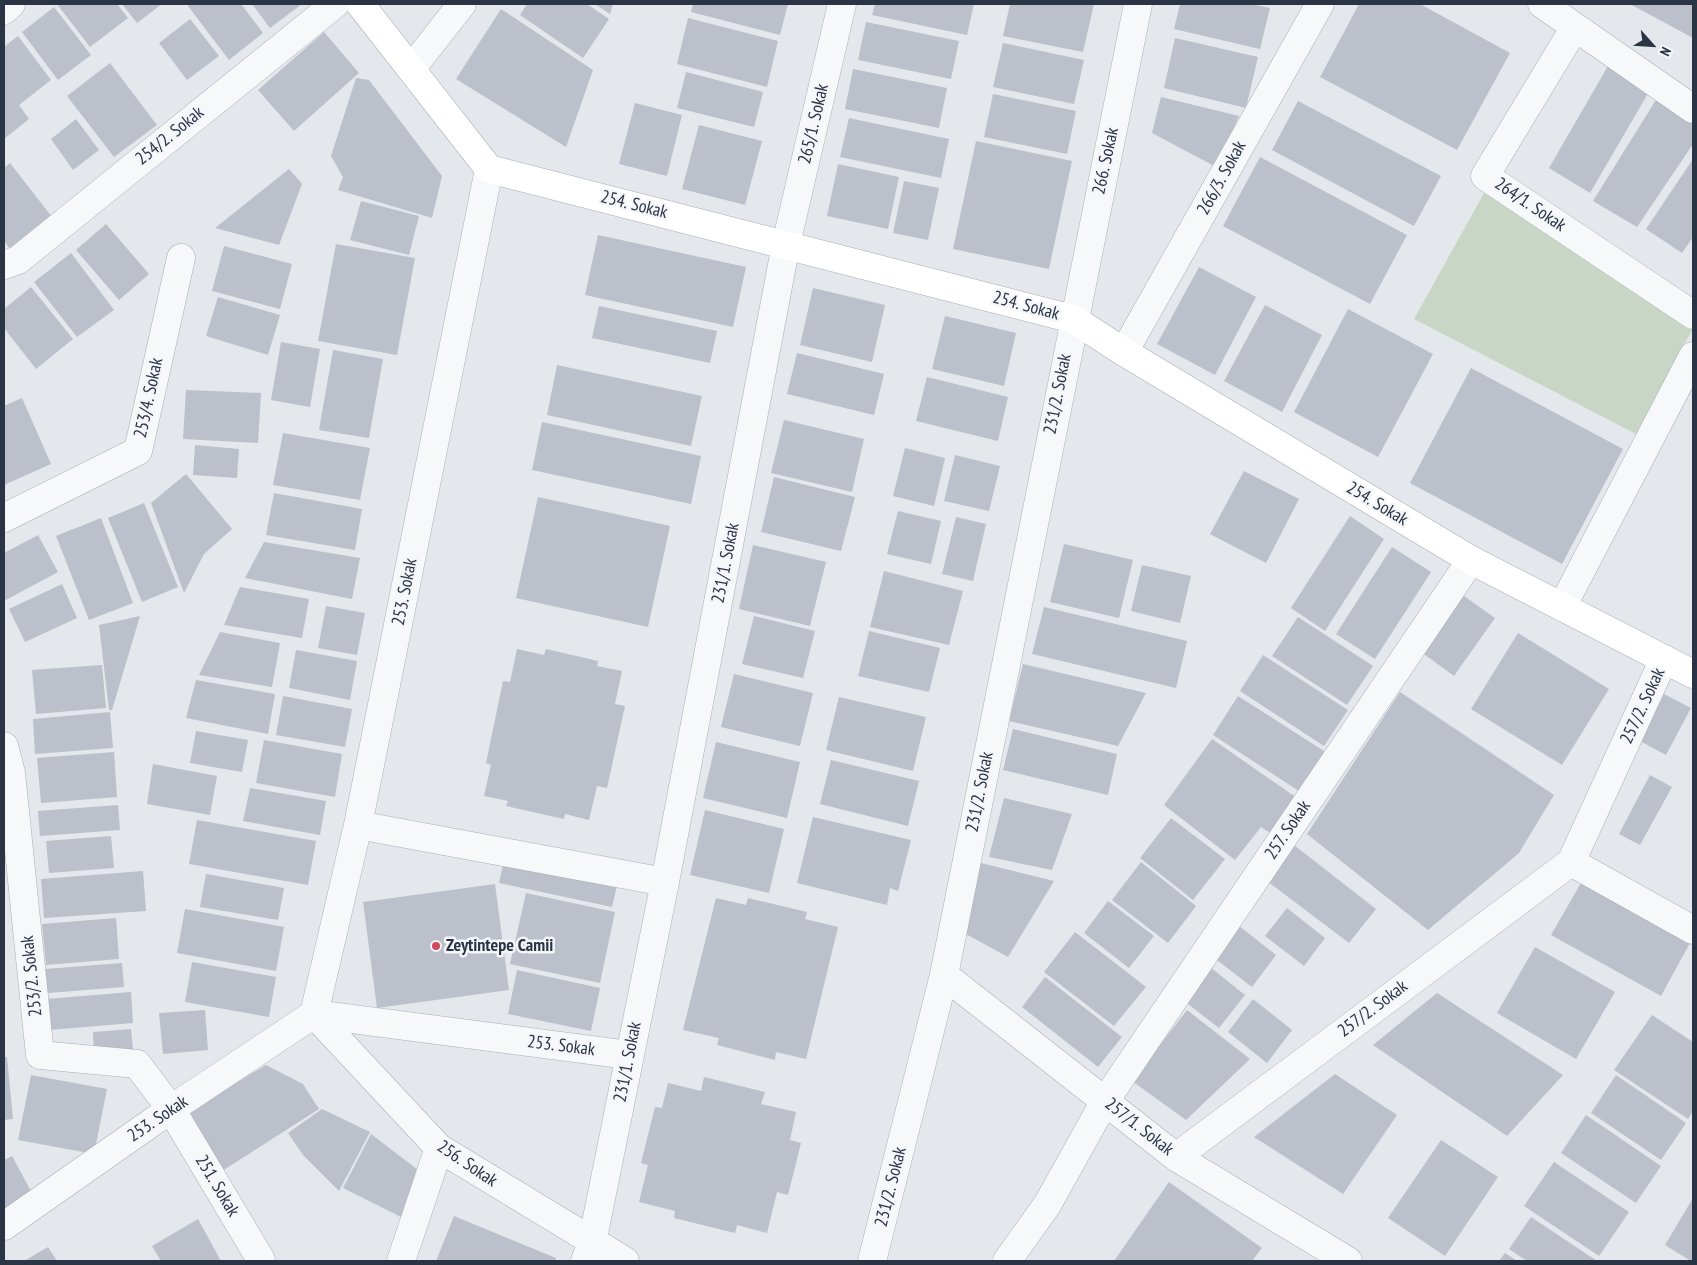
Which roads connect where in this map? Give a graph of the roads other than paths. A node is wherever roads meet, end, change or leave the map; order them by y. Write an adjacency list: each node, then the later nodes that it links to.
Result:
1 (11, 4): 9 (street)
2 (335, 4): 16 (street, 254/2. Sokak)
3 (360, 4): 11 (street)
4 (462, 4): 11 (street)
5 (842, 4): 14 (street, 265/1. Sokak)
6 (1138, 4): 18 (street, 266. Sokak)
7 (1320, 4): 19 (street, 266/3. Sokak)
8 (1542, 4): 10 (street)
9 (4, 10)
10 (1575, 27): 12 (street); 17 (street, 264/1. Sokak)
11 (411, 69): 13 (street)
12 (1693, 109)
13 (489, 169): 14 (street, 254. Sokak); 28 (street, 253. Sokak)
14 (786, 244): 18 (street, 254. Sokak); 30 (street, 231/1. Sokak)
15 (180, 258): 21 (street, 253/4. Sokak)
16 (4, 265)
17 (1693, 315)
18 (1073, 319): 19 (street, 254. Sokak); 32 (street, 231/2. Sokak)
19 (1124, 352): 22 (street, 254. Sokak)
20 (1693, 356): 23 (street)
21 (4, 518)
22 (1471, 560): 23 (street, 254. Sokak); 35 (street, 257. Sokak)
23 (1562, 606): 24 (street, 254. Sokak)
24 (1664, 659): 25 (street, 254. Sokak); 29 (street, 257/2. Sokak)
25 (1693, 674)
26 (4, 746): 27 (street, 253/2. Sokak)
27 (7, 774): 36 (street, 253/2. Sokak)
28 (358, 825): 30 (street); 33 (street, 253. Sokak)
29 (1570, 862): 31 (street); 38 (street, 257/2. Sokak)
30 (665, 882): 34 (street, 231/1. Sokak)
31 (1693, 930)
32 (944, 975): 35 (street, 257/1. Sokak); 44 (street, 231/2. Sokak)
33 (314, 1014): 34 (street, 253. Sokak); 36 (street, 253. Sokak); 37 (street, 256. Sokak)
34 (629, 1055): 40 (street, 231/1. Sokak)
35 (1105, 1101): 38 (street, 257/1. Sokak); 45 (street)
36 (171, 1110): 39 (street, 253. Sokak); 41 (street, 251. Sokak)
37 (439, 1148): 40 (street, 256. Sokak); 42 (street)
38 (1176, 1156): 46 (street, 257/1. Sokak)
39 (4, 1226)
40 (589, 1252): 43 (street, 256. Sokak)
41 (261, 1261)
42 (402, 1261)
43 (625, 1261)
44 (872, 1261)
45 (1007, 1261)
46 (1348, 1261)

